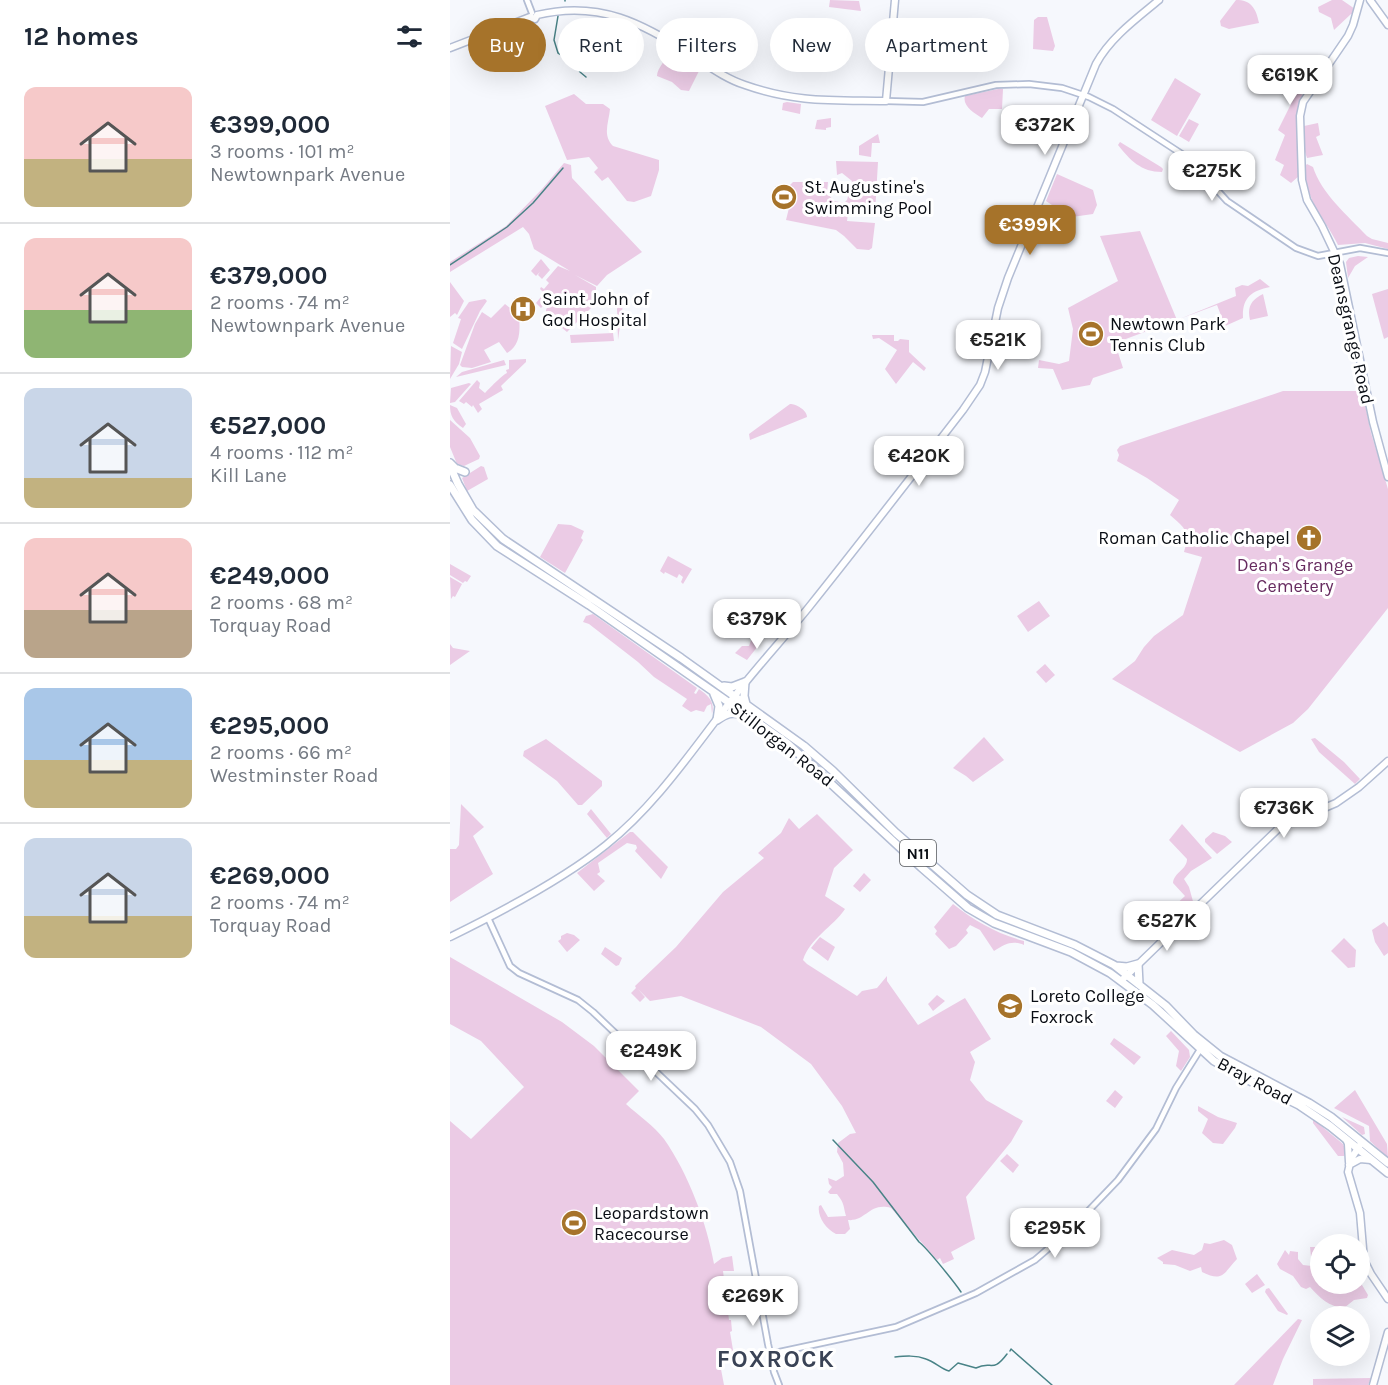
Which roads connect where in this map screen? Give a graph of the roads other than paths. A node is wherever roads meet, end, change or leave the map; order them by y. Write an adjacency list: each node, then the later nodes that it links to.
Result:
1 (527, 0): 7 (street)
2 (895, 0): 11 (main road)
3 (1159, 0): 10 (main road)
4 (1370, 0): 6 (main road)
5 (1359, 1): 6 (main road); 12 (main road, Deansgrange Road)
6 (1376, 10): 8 (main road)
7 (533, 15): 9 (main road); 11 (main road)
8 (1388, 26)
9 (450, 48)
10 (1082, 94): 11 (street); 12 (street); 20 (main road)
11 (885, 101)
12 (1336, 253): 13 (street); 16 (main road, Deansgrange Road)
13 (1388, 253)
14 (450, 465): 15 (highway); 17 (highway, Stillorgan Road / N11)
15 (465, 472)
16 (1388, 477)
17 (452, 478): 21 (highway, Stillorgan Road / N11)
18 (450, 485): 19 (highway, Stillorgan Road / N11)
19 (453, 494): 22 (highway, Stillorgan Road / N11)
20 (745, 682): 21 (highway); 23 (main road); 25 (highway)
21 (719, 684): 23 (highway, Stillorgan Road / N11)
22 (713, 691): 24 (highway, Stillorgan Road / N11); 27 (highway)
23 (735, 695): 24 (main road); 25 (highway, Stillorgan Road / N11)
24 (729, 702): 26 (highway, Stillorgan Road / N11); 27 (main road)
25 (746, 704): 32 (highway, Stillorgan Road / N11)
26 (750, 718): 27 (highway); 34 (highway, Stillorgan Road / N11)
27 (717, 720): 29 (main road)
28 (1388, 761): 31 (main road)
29 (488, 918): 30 (main road); 45 (street)
30 (450, 937)
31 (1138, 964): 32 (highway); 33 (main road); 35 (highway)
32 (1114, 966): 33 (highway, Stillorgan Road / N11)
33 (1127, 975): 34 (main road); 35 (highway, Bray Road / N11)
34 (1123, 982): 36 (highway, Bray Road / N11)
35 (1139, 984): 36 (highway, Bray Road / N11)
36 (1202, 1046): 37 (highway, Bray Road / N11); 38 (highway, Bray Road / N11); 45 (street)
37 (1346, 1139): 38 (highway, Bray Road / N11); 41 (main road)
38 (1359, 1145): 39 (highway, Bray Road / N11); 40 (highway, Bray Road / N11); 41 (main road)
39 (1371, 1160): 41 (main road); 42 (highway, Bray Road / N11)
40 (1388, 1162)
41 (1349, 1165): 43 (main road)
42 (1388, 1173)
43 (1388, 1299)
44 (1388, 1332): 47 (main road)
45 (770, 1354): 46 (street)
46 (779, 1385)
47 (1373, 1385)

